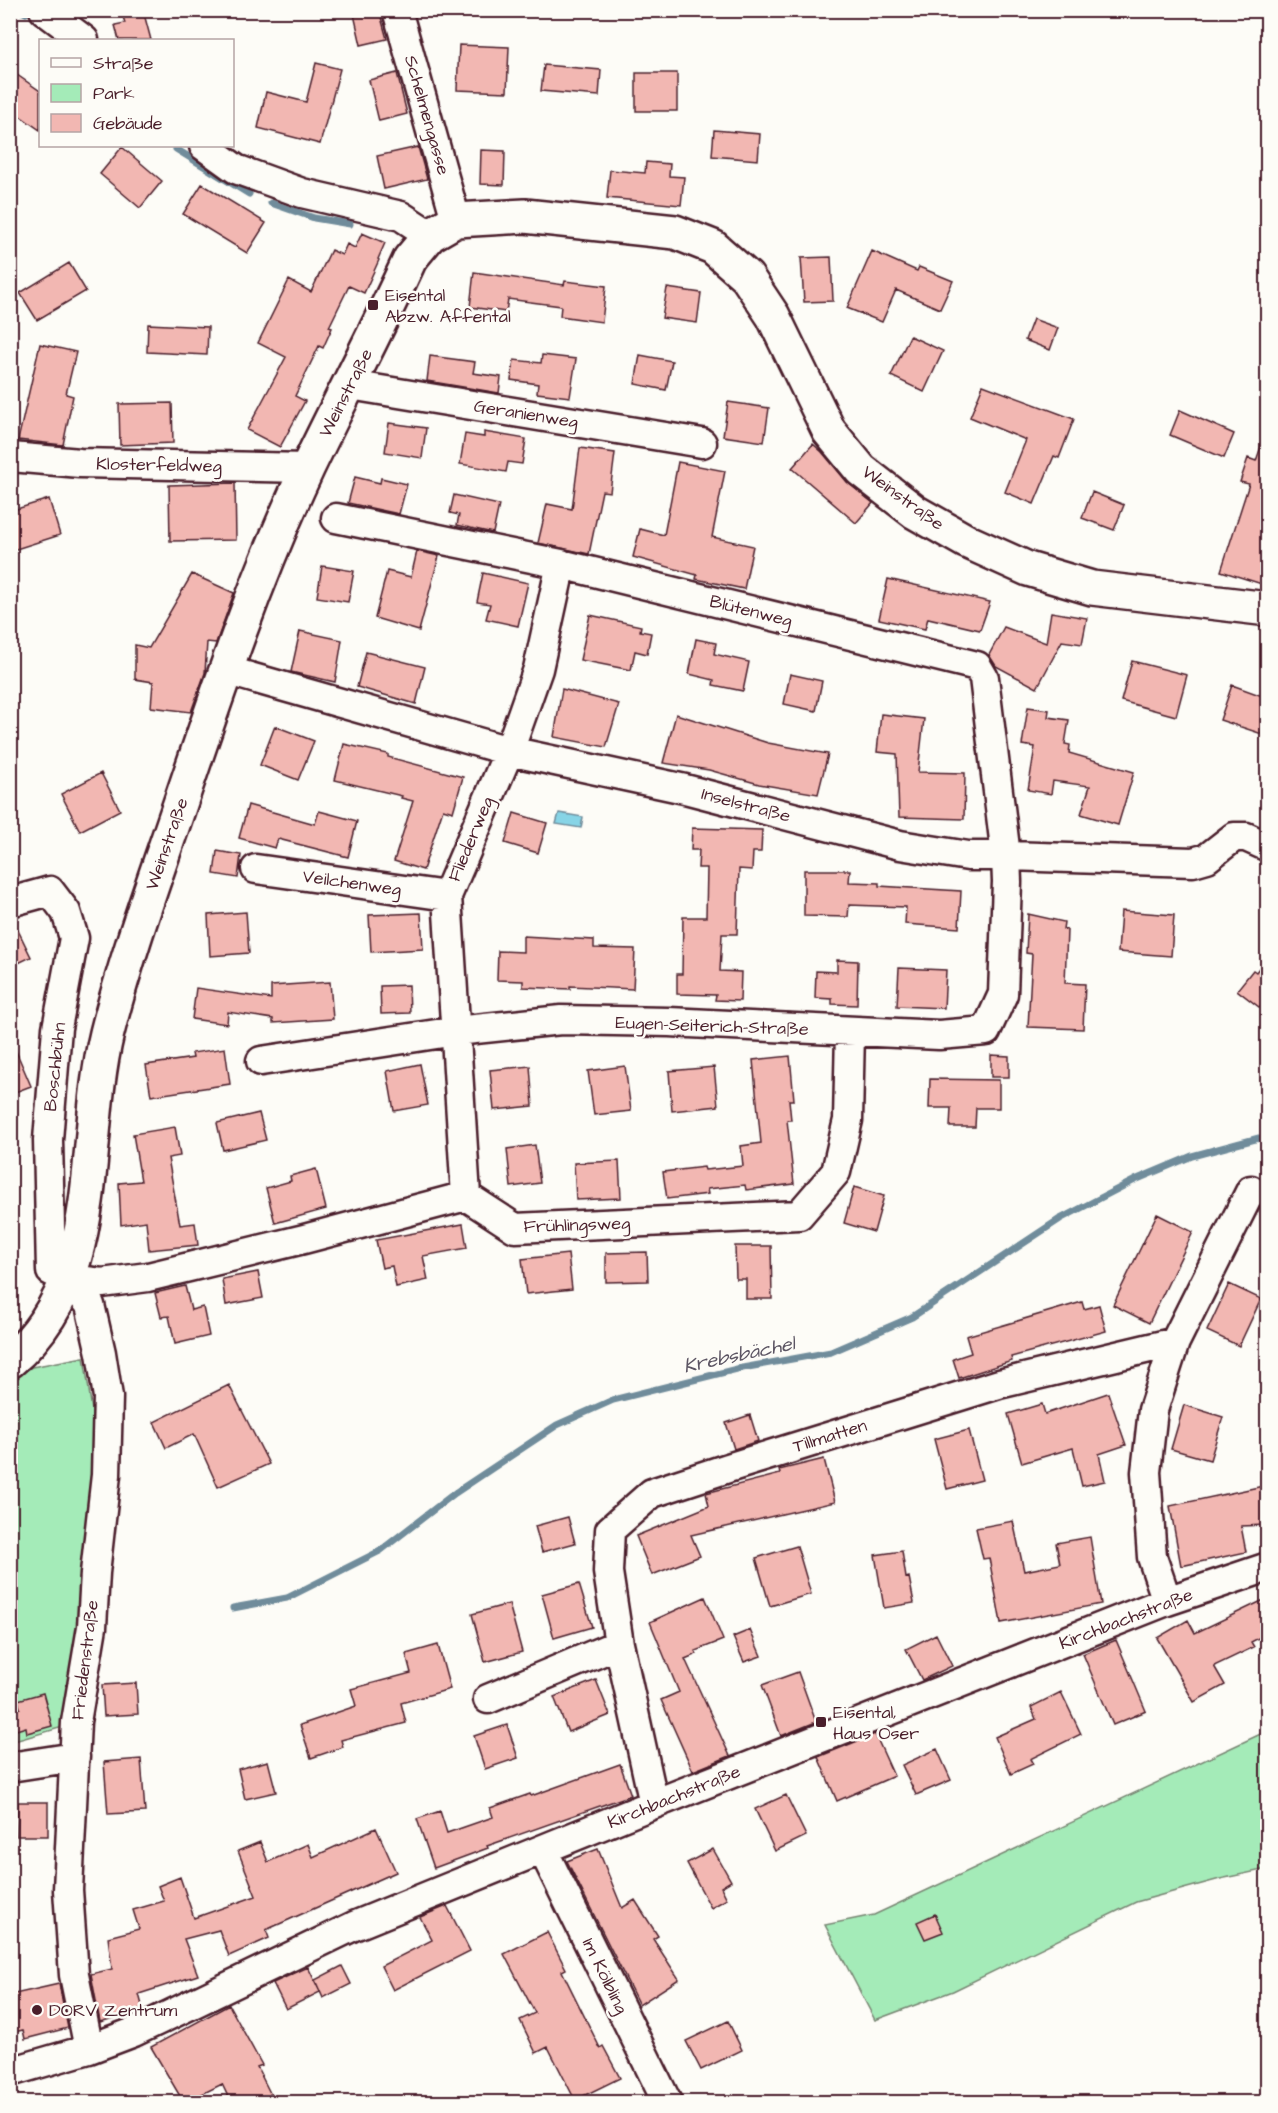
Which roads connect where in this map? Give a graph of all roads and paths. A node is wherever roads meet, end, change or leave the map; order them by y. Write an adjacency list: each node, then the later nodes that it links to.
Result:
1 (44, 10): 3 (street)
2 (397, 10): 5 (street, Schelmengasse)
3 (83, 39)
4 (205, 147): 5 (street)
5 (443, 227): 6 (main road, Weinstraße); 12 (main road, Weinstraße)
6 (350, 385): 7 (street, Geranienweg); 9 (main road, Weinstraße)
7 (702, 443)
8 (11, 457): 9 (street, Klosterfeldweg)
9 (308, 468): 13 (main road, Weinstraße)
10 (336, 518): 11 (street, Blütenweg)
11 (561, 564): 14 (street, Fliederweg); 16 (street, Blütenweg)
12 (1268, 609)
13 (225, 670): 14 (street, Inselstraße); 25 (main road, Weinstraße)
14 (509, 751): 16 (street, Inselstraße); 18 (street, Fliederweg)
15 (1268, 847): 16 (street, Inselstraße)
16 (1006, 856): 21 (street, Eugen-Seiterich-Straße)
17 (256, 869): 18 (street, Veilchenweg)
18 (447, 896): 20 (street, Fliederweg)
19 (10, 902): 25 (street, Boschbühn)
20 (456, 1031): 21 (street, Eugen-Seiterich-Straße); 22 (street, Eugen-Seiterich-Straße); 24 (street, Fliederweg)
21 (850, 1032): 24 (street, Frühlingsweg)
22 (261, 1061)
23 (1251, 1190): 26 (street)
24 (465, 1196): 25 (street)
25 (69, 1279): 27 (main road, Weinstraße); 32 (street, Friedenstraße)
26 (1176, 1342): 29 (street); 30 (street, Tillmatten)
27 (10, 1361)
28 (1268, 1567): 29 (street, Kirchbachstraße)
29 (1167, 1601): 34 (street, Kirchbachstraße)
30 (620, 1644): 31 (street); 34 (street, Tillmatten)
31 (488, 1700)
32 (75, 1757): 33 (street); 36 (street, Friedenstraße)
33 (10, 1767)
34 (654, 1804): 35 (street, Kirchbachstraße)
35 (543, 1850): 36 (street, Kirchbachstraße); 38 (street, Im Kölbling)
36 (89, 2049): 37 (street, Kirchbachstraße)
37 (10, 2072)
38 (667, 2103)

